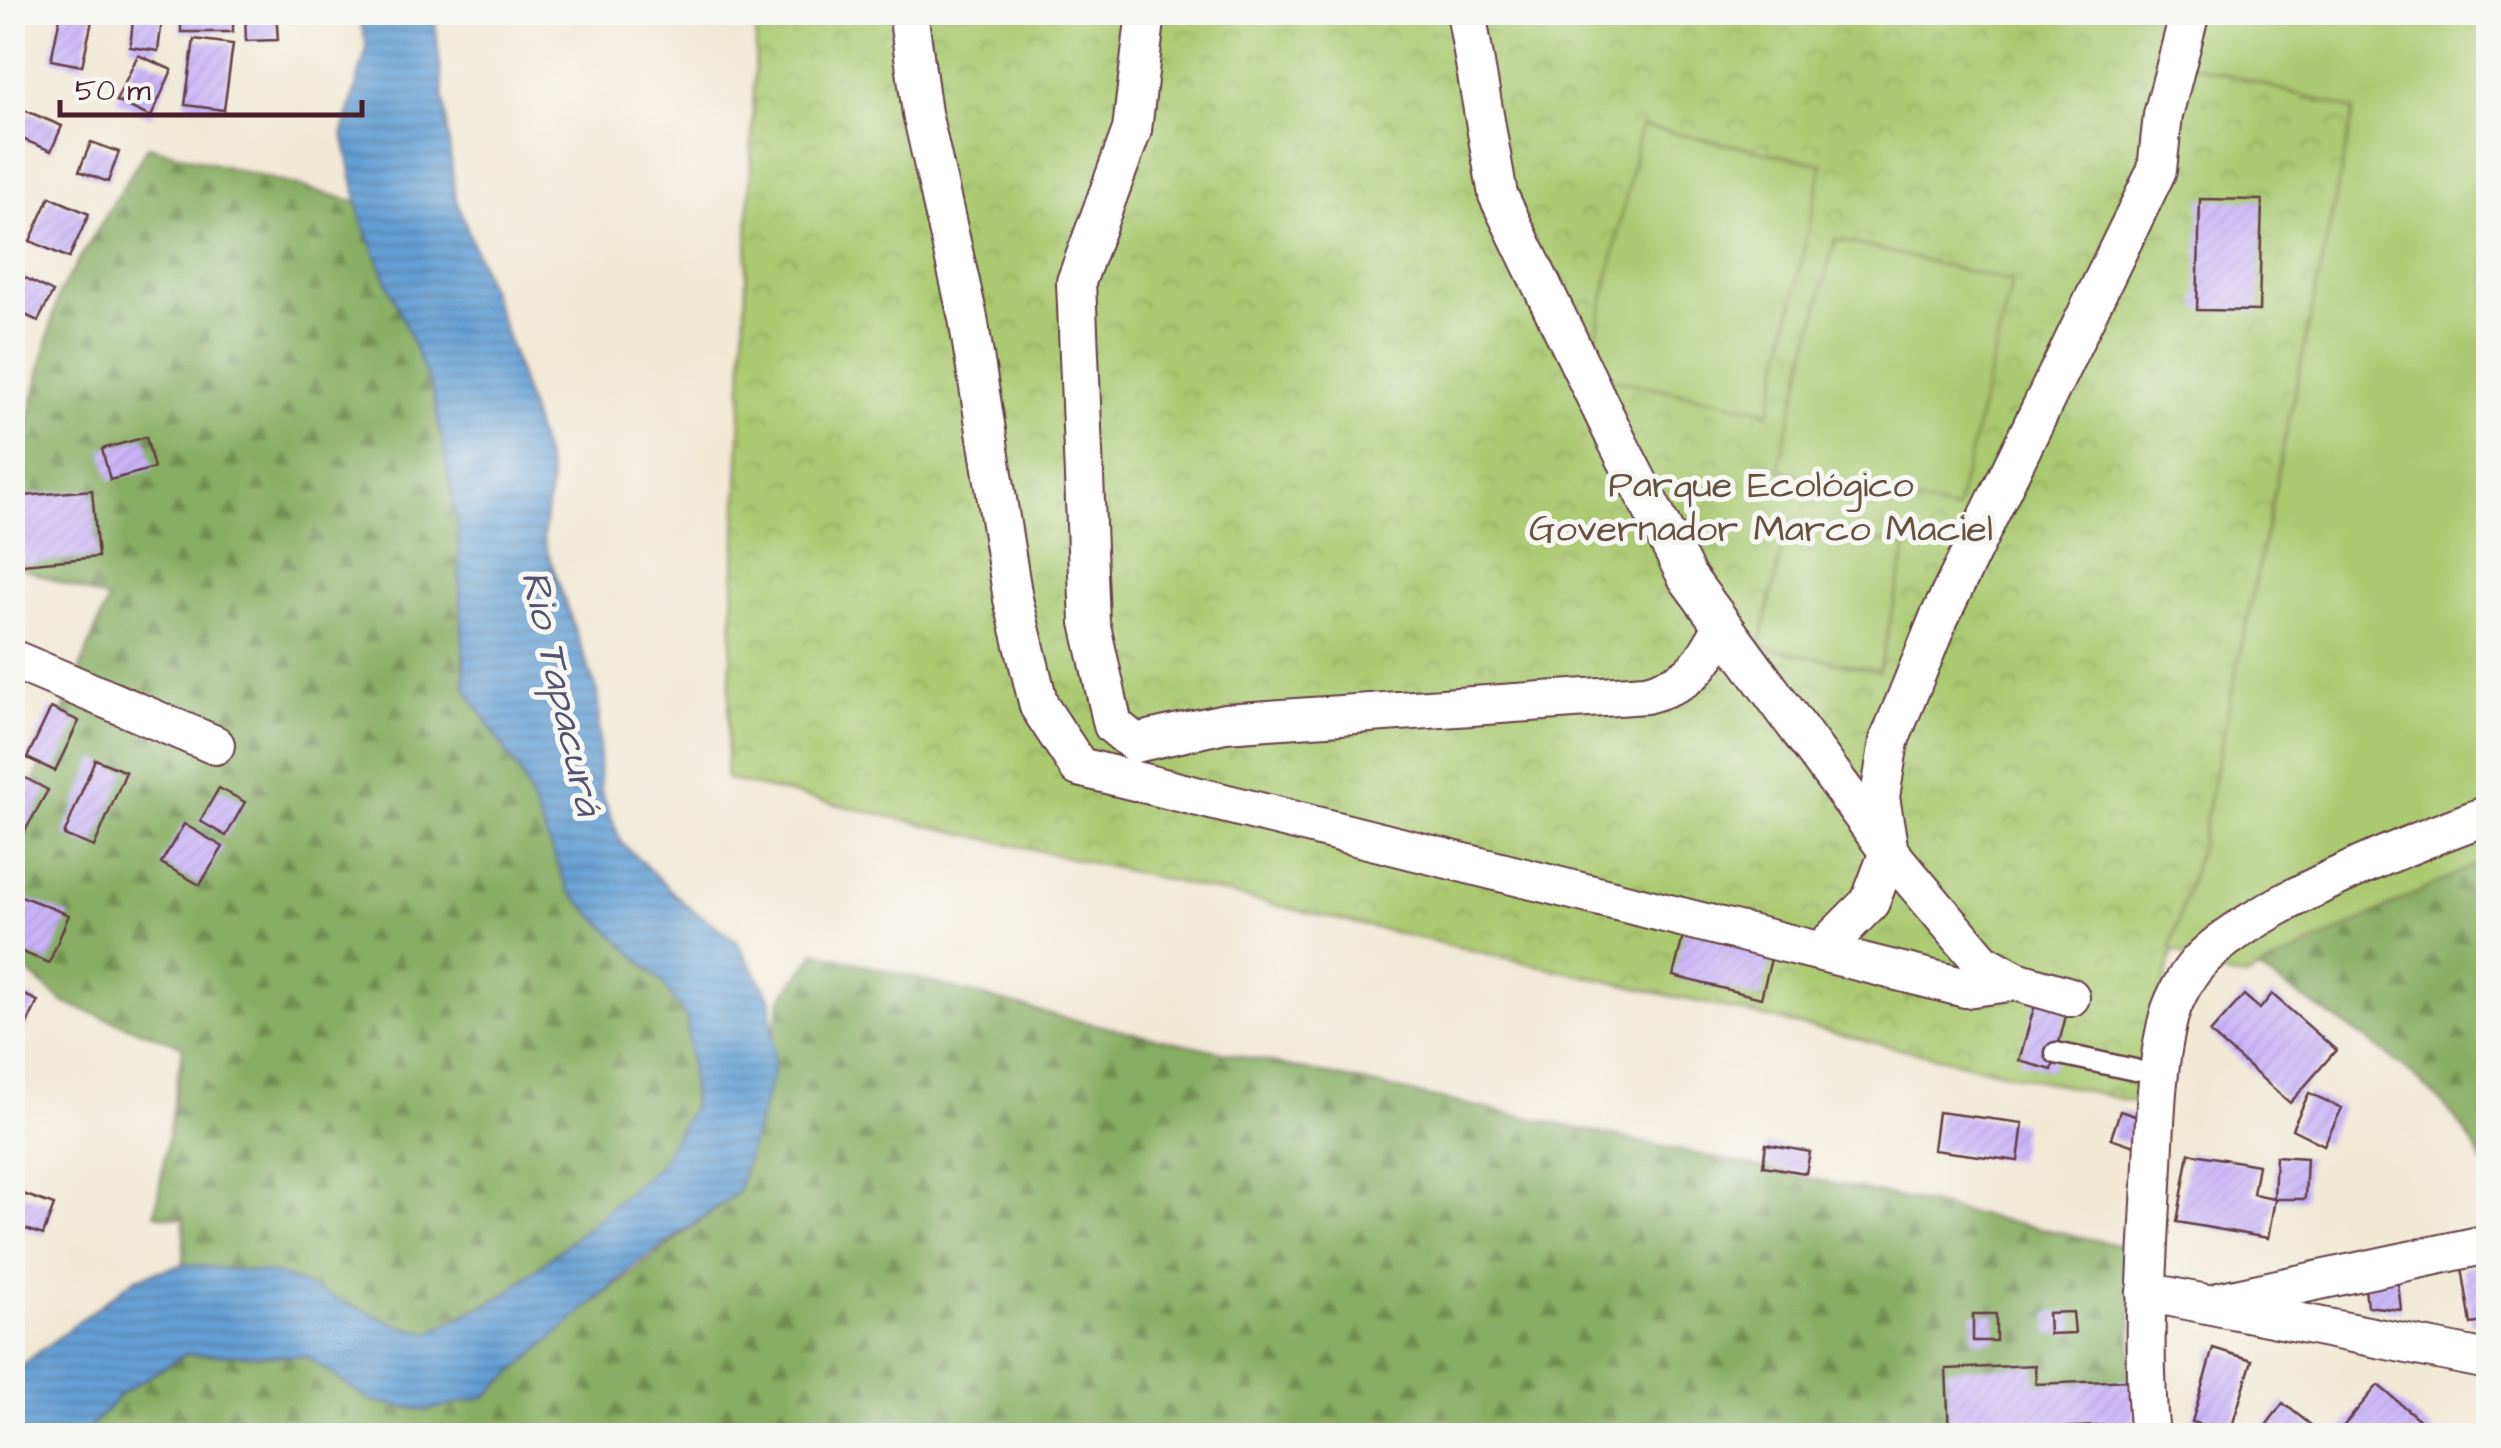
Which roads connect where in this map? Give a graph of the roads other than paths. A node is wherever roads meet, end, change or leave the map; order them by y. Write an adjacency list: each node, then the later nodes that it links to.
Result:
1 (908, 12): 10 (street)
2 (1146, 12): 5 (street)
3 (1466, 12): 5 (street)
4 (2190, 12): 9 (street)
5 (1724, 627): 9 (street)
6 (12, 659): 7 (street)
7 (215, 745)
8 (2488, 816): 14 (street)
9 (1889, 852): 10 (street); 11 (street)
10 (1821, 950): 11 (street)
11 (2016, 981): 12 (street)
12 (2070, 997)
13 (2056, 1053): 14 (lane)
14 (2148, 1073): 16 (street)
15 (2488, 1244): 17 (street)
16 (2146, 1292): 17 (street); 19 (street)
17 (2208, 1304): 18 (street)
18 (2488, 1360)
19 (2153, 1432)

